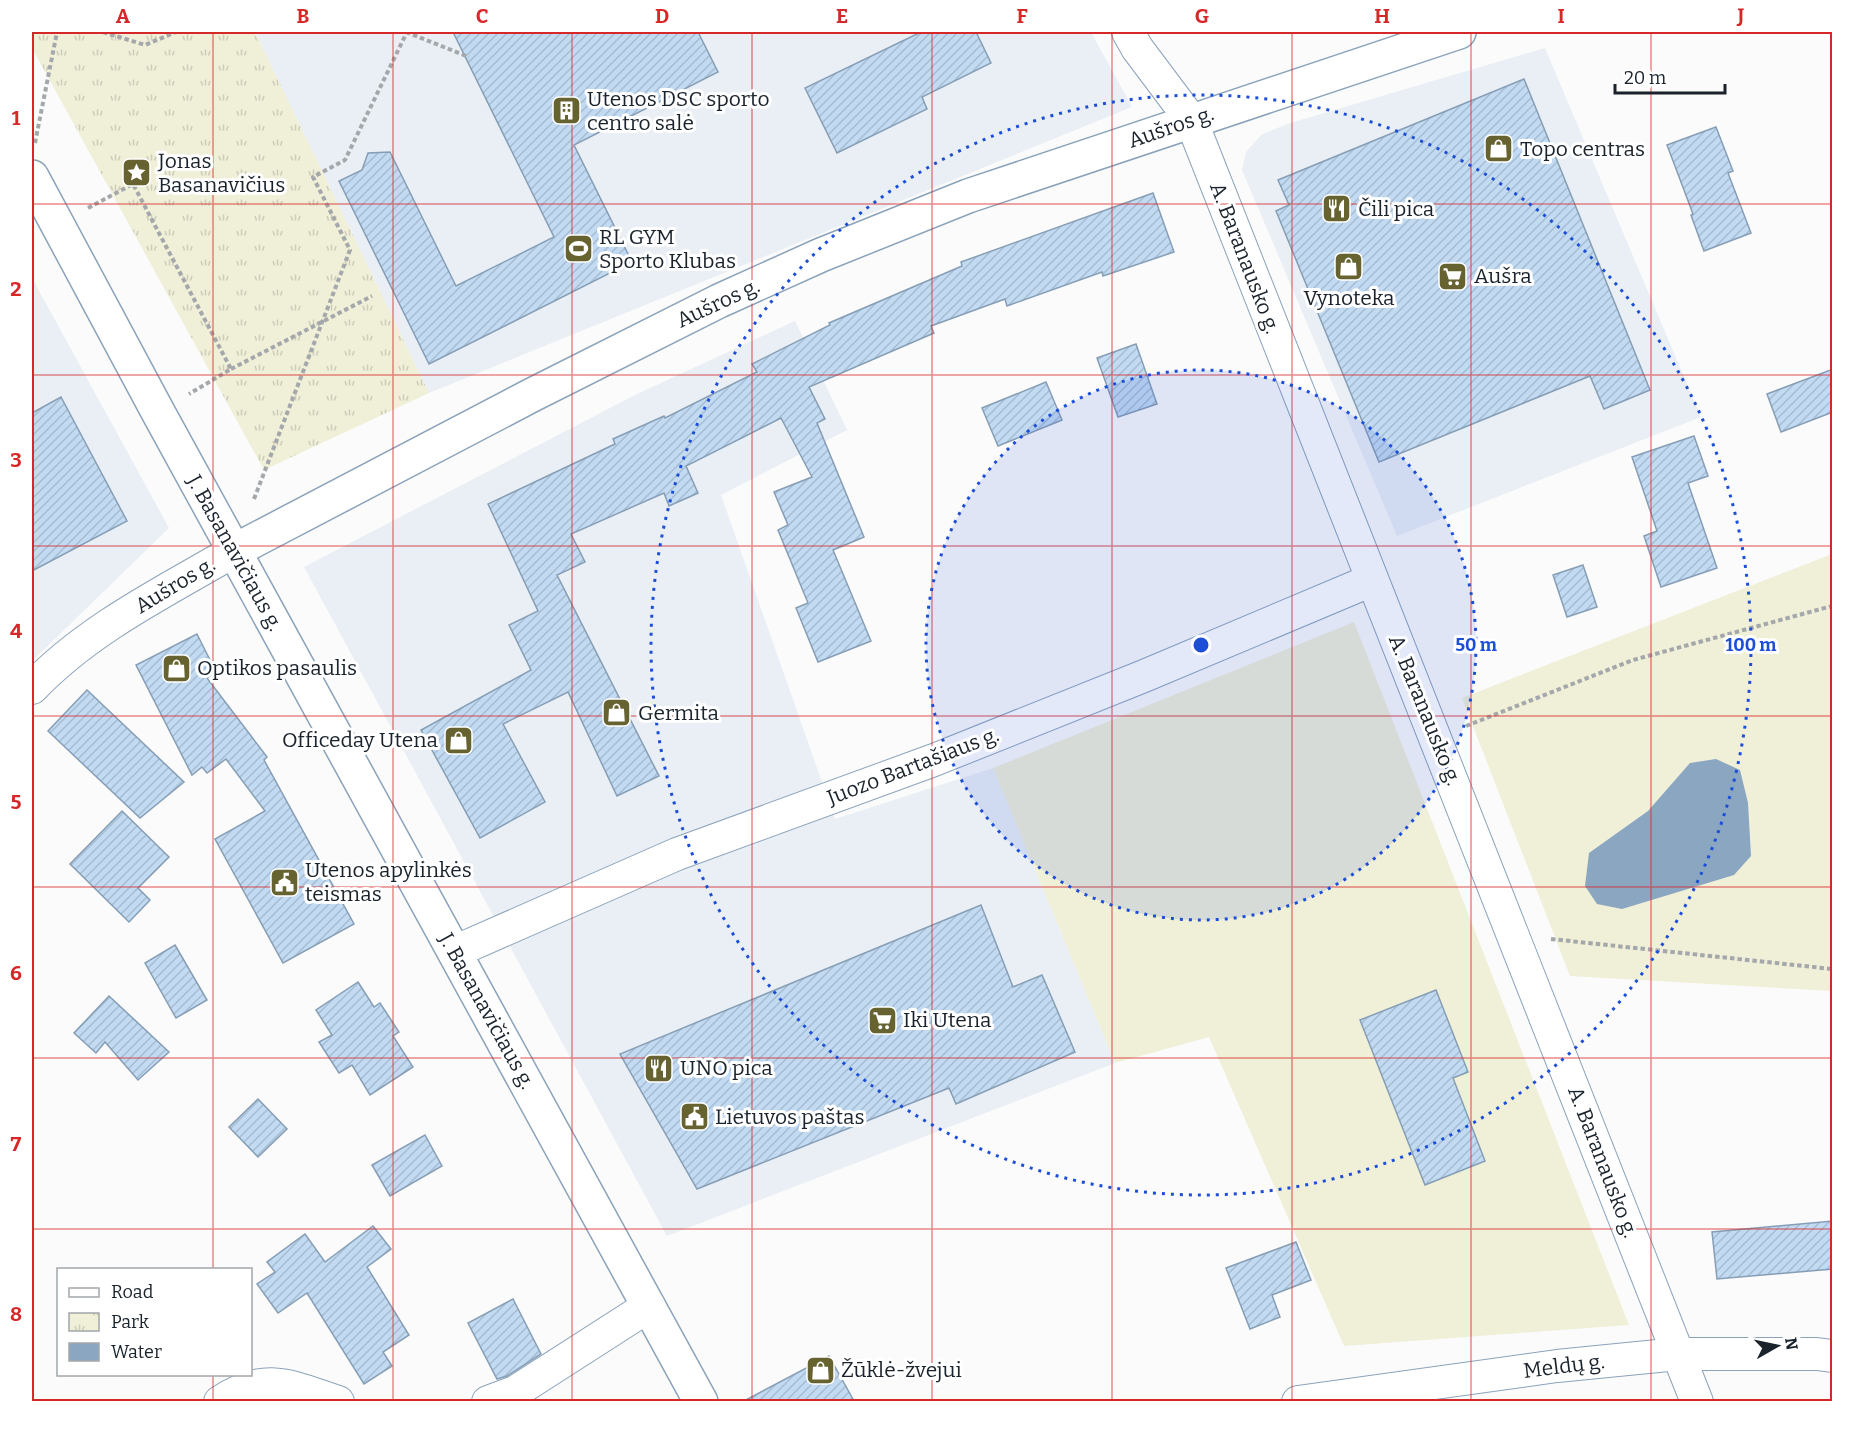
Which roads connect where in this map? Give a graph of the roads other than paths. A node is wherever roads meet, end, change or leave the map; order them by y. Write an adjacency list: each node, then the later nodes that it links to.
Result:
1 (1128, 32): 3 (street, A. Baranausko g.)
2 (1459, 32): 3 (main road, Aušros g.)
3 (1191, 120): 5 (main road, Aušros g.); 6 (street, A. Baranausko g.)
4 (33, 164): 5 (main road, J. Basanavičiaus g.)
5 (234, 551): 7 (street, Aušros g.); 8 (main road, J. Basanavičiaus g.)
6 (1372, 580): 8 (street, Juozo Bartašiaus g.); 10 (street, A. Baranausko g.)
7 (32, 688)
8 (454, 952): 9 (main road, J. Basanavičiaus g.)
9 (649, 1306): 14 (street); 15 (main road, J. Basanavičiaus g.)
10 (1678, 1354): 11 (street, Meldų g.); 16 (street, Meldų g.); 17 (street, A. Baranausko g.)
11 (1833, 1356)
12 (220, 1401): 13 (street)
13 (338, 1401)
14 (488, 1401)
15 (701, 1401)
16 (1298, 1401)
17 (1697, 1401)

